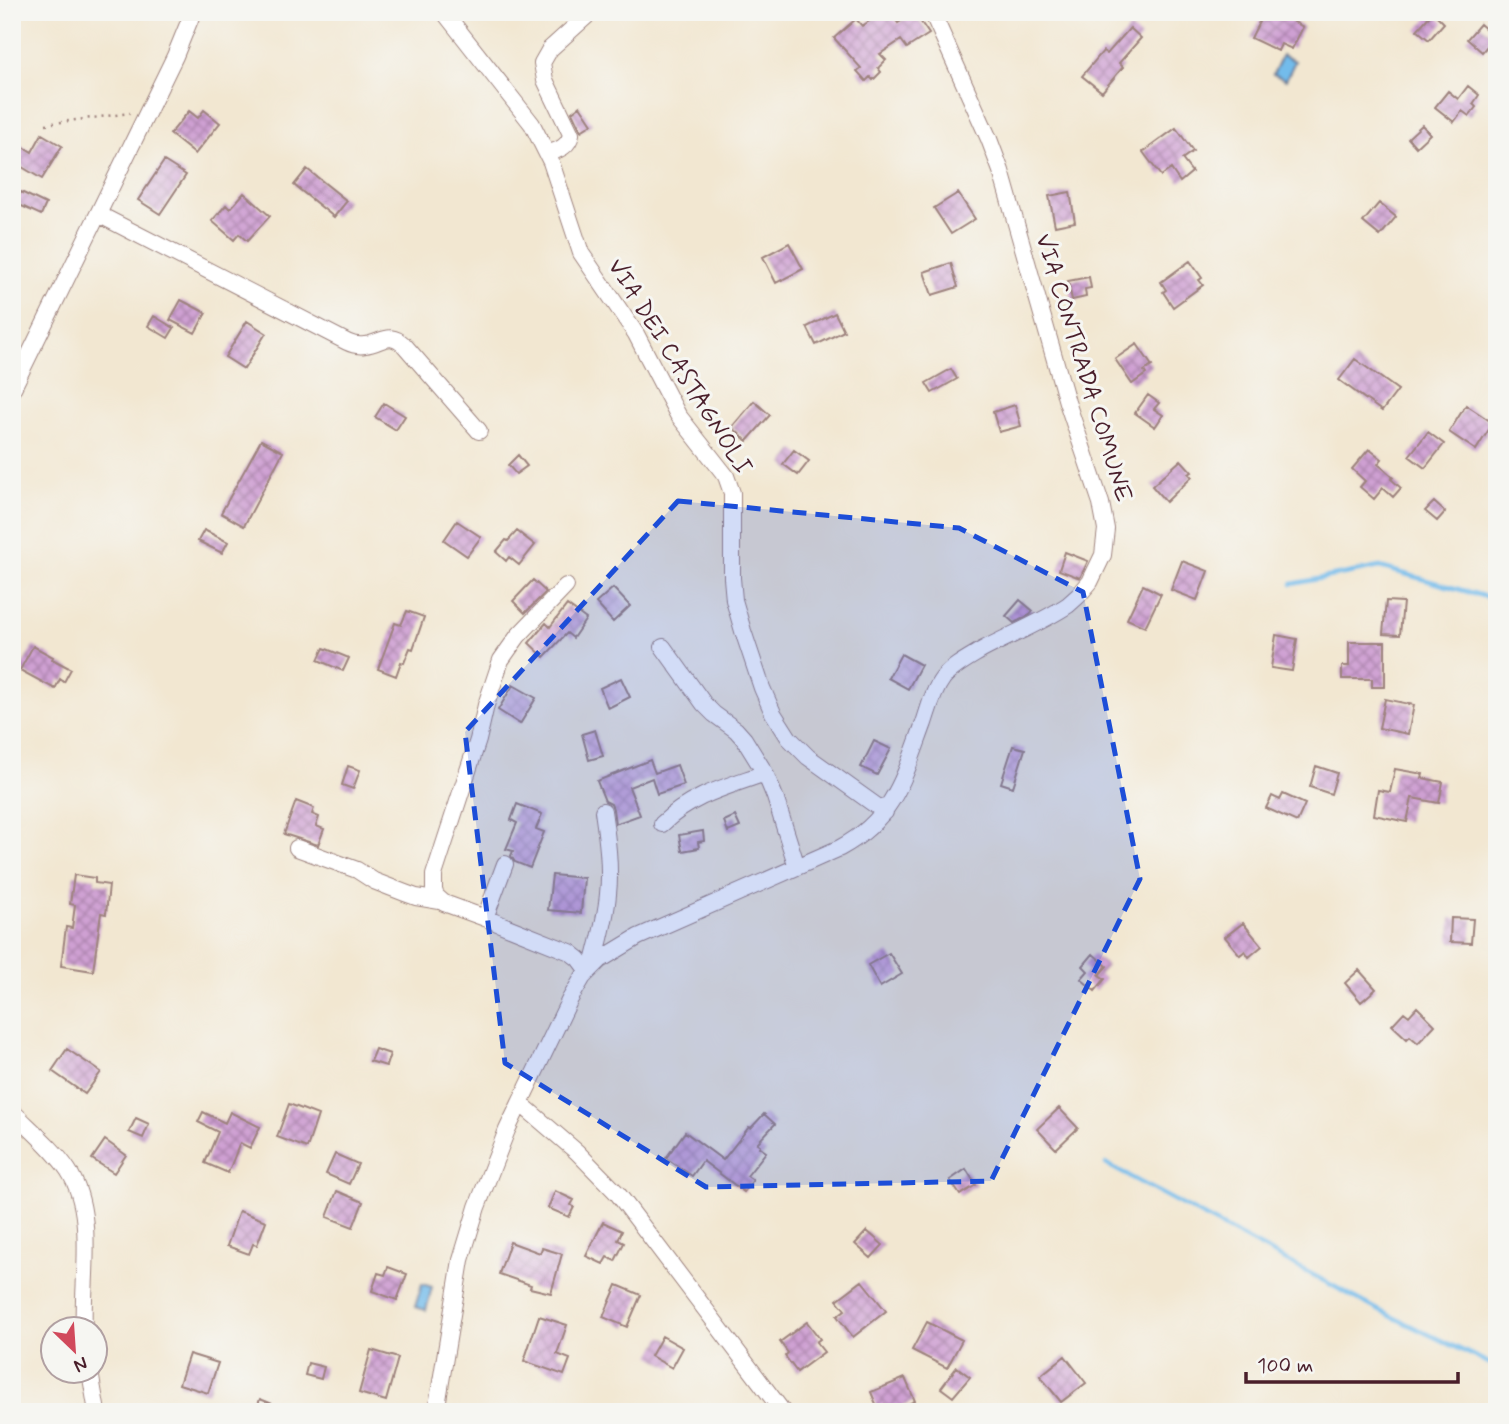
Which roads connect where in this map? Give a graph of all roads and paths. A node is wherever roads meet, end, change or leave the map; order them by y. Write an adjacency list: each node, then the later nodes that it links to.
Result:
1 (193, 12): 5 (street)
2 (444, 12): 7 (street, VIA DEI CASTAGNOLI)
3 (591, 12): 7 (street)
4 (932, 12): 15 (street, VIA CONTRADA COMUNE)
5 (147, 111): 6 (path); 8 (street)
6 (46, 124)
7 (547, 154): 15 (street, VIA DEI CASTAGNOLI)
8 (98, 214): 9 (street); 10 (street)
9 (12, 390)
10 (479, 431)
11 (566, 586): 20 (street)
12 (663, 648): 13 (street)
13 (765, 773): 16 (street); 19 (street)
14 (603, 811): 22 (street)
15 (885, 812): 19 (street, VIA CONTRADA COMUNE)
16 (662, 824)
17 (297, 848): 20 (street)
18 (505, 864): 21 (street)
19 (797, 867): 22 (street, VIA CONTRADA COMUNE)
20 (440, 901): 21 (street)
21 (485, 918): 22 (street)
22 (591, 968): 23 (street, VIA CONTRADA COMUNE)
23 (520, 1103): 28 (street, VIA CONTRADA COMUNE); 29 (street)
24 (12, 1111): 25 (street)
25 (84, 1316)
26 (93, 1386): 27 (street)
27 (97, 1412)
28 (436, 1412)
29 (783, 1412)

